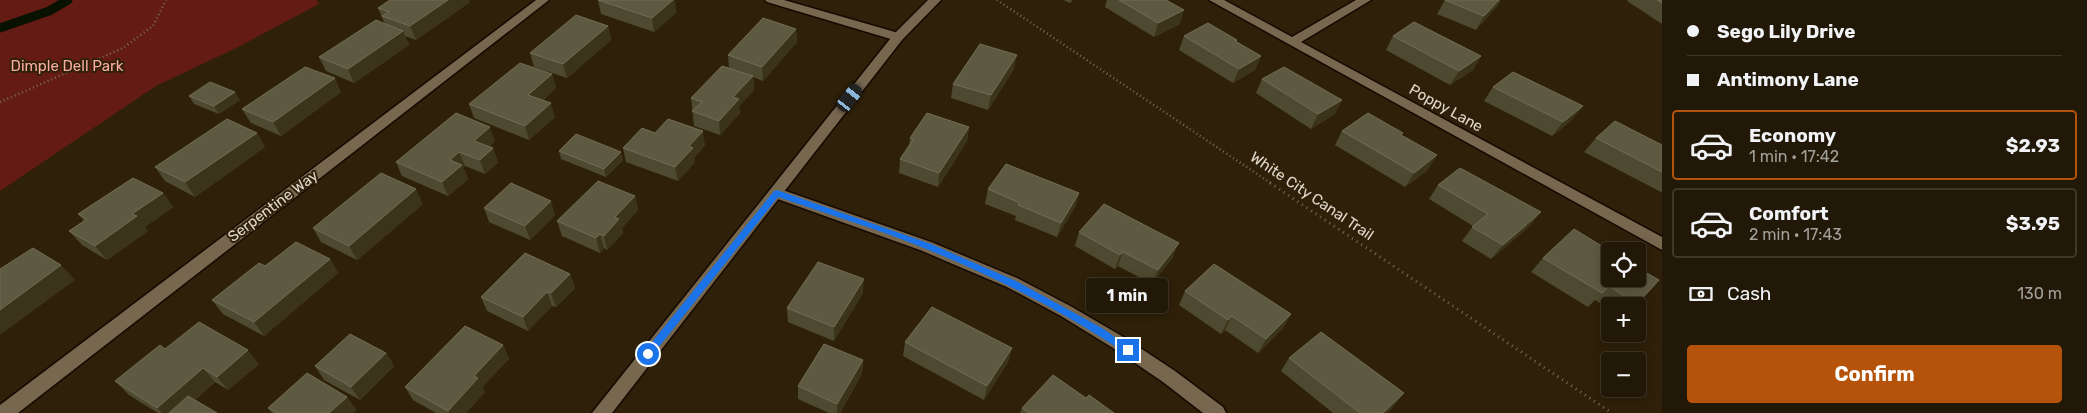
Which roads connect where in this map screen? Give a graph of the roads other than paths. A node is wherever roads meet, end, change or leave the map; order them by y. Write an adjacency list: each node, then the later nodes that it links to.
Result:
1 (543, 0): 10 (street, Serpentine Way)
2 (771, 0): 6 (street)
3 (935, 0): 6 (street)
4 (1215, 0): 7 (street, Poppy Lane)
5 (1365, 0): 7 (street)
6 (898, 37): 8 (street)
7 (1292, 42): 9 (street, Poppy Lane)
8 (777, 193): 11 (street); 12 (street)
9 (1662, 244)
10 (4, 413)
11 (601, 413)
12 (1217, 413)

